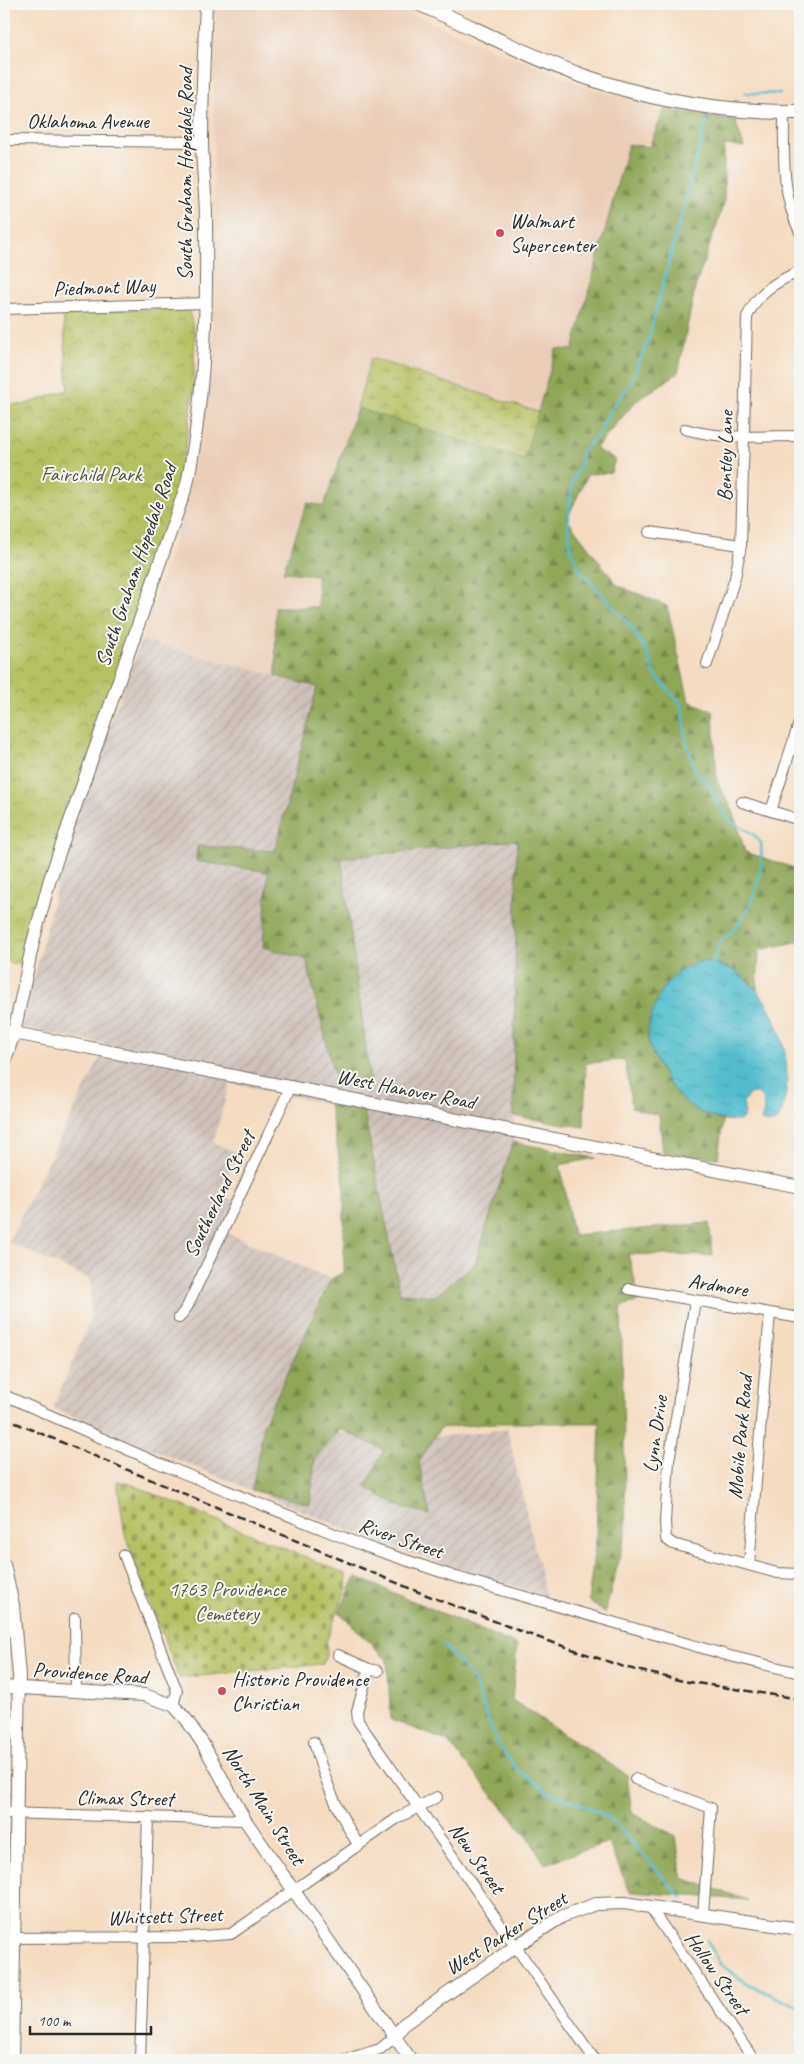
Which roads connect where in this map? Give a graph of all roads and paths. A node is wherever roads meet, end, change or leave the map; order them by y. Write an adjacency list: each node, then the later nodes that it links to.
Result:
1 (206, 4): 6 (street, South Graham Hopedale Road)
2 (420, 4): 4 (main road)
3 (800, 112): 4 (main road)
4 (784, 113): 7 (street)
5 (4, 140): 6 (street, Oklahoma Avenue)
6 (202, 142): 9 (street, South Graham Hopedale Road)
7 (800, 232)
8 (800, 270): 12 (street, Bentley Lane)
9 (206, 303): 10 (street, Piedmont Way); 21 (street, South Graham Hopedale Road)
10 (4, 309)
11 (685, 429): 12 (street)
12 (744, 436): 13 (street); 15 (street, Bentley Lane)
13 (800, 436)
14 (649, 532): 15 (street)
15 (741, 545): 16 (street, Bentley Lane)
16 (708, 664)
17 (800, 720): 19 (street)
18 (742, 802): 19 (street)
19 (771, 811): 20 (street)
20 (800, 820)
21 (9, 1032): 22 (street, South Graham Hopedale Road); 23 (street, West Hanover Road)
22 (4, 1063)
23 (291, 1086): 24 (street, West Hanover Road); 28 (street, Southerland Street)
24 (800, 1187)
25 (629, 1289): 26 (street, Ardmore)
26 (695, 1301): 27 (street, Ardmore); 33 (street, Lynn Drive)
27 (770, 1313): 29 (street, Ardmore); 33 (street, Mobile Park Road)
28 (179, 1318)
29 (800, 1318)
30 (4, 1395): 39 (street, River Street)
31 (124, 1555): 44 (street)
32 (4, 1565): 35 (street)
33 (749, 1565): 34 (street, Lynn Drive)
34 (800, 1574)
35 (8, 1596): 38 (street)
36 (75, 1618): 43 (street)
37 (338, 1655): 48 (street, New Street)
38 (19, 1664): 41 (street); 42 (street)
39 (800, 1673)
40 (4, 1686): 41 (street, Providence Road)
41 (19, 1688): 42 (street, Providence Road); 50 (street)
42 (51, 1688): 43 (street, Providence Road)
43 (76, 1690): 44 (street, Providence Road)
44 (172, 1705): 52 (street, North Main Street)
45 (314, 1742): 53 (street)
46 (635, 1779): 56 (street)
47 (437, 1797): 48 (street, Whitsett Street)
48 (418, 1807): 53 (street, Whitsett Street); 60 (street, New Street)
49 (4, 1813): 50 (street, Climax Street)
50 (18, 1814): 51 (street, Climax Street); 59 (street)
51 (148, 1817): 52 (street, Climax Street); 58 (street)
52 (245, 1820): 54 (street, North Main Street)
53 (359, 1846): 54 (street, Whitsett Street)
54 (295, 1890): 58 (street, Whitsett Street); 61 (street, North Main Street)
55 (650, 1906): 56 (street, West Parker Street); 60 (street, West Parker Street); 67 (street, Hollow Street)
56 (703, 1915): 57 (street, West Parker Street)
57 (800, 1929)
58 (145, 1936): 59 (street, Whitsett Street); 63 (street)
59 (9, 1938): 62 (street)
60 (516, 1946): 61 (street, West Parker Street); 66 (street, New Street)
61 (395, 2037): 64 (street, West Parker Street); 65 (street, North Main Street)
62 (12, 2060)
63 (140, 2060)
64 (344, 2060)
65 (411, 2060)
66 (595, 2060)
67 (754, 2060)

